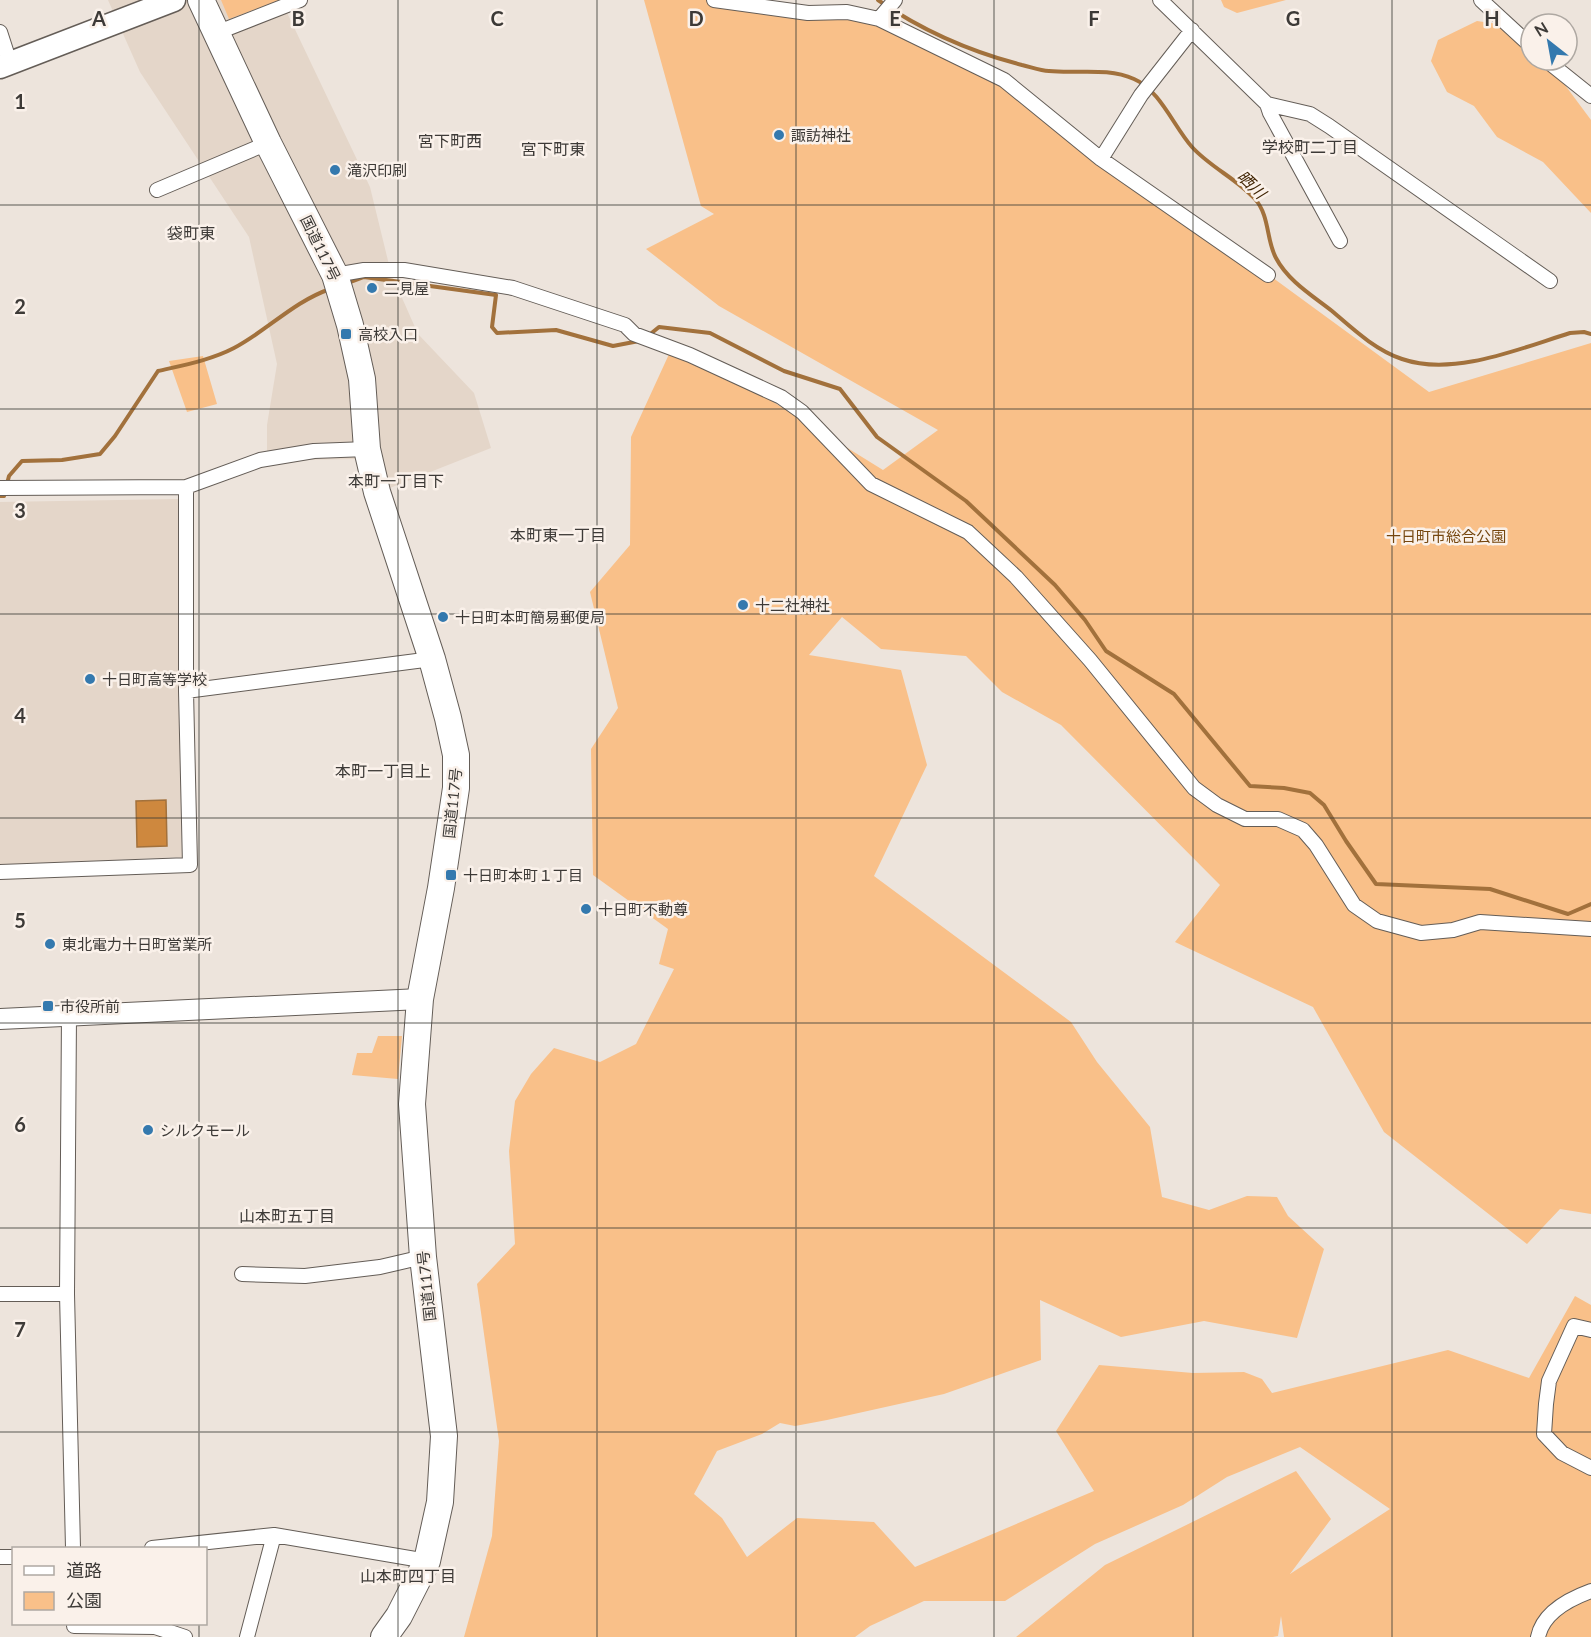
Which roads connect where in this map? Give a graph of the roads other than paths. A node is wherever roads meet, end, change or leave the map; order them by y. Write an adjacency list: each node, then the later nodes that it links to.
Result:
1 (174, 0): 13 (main road)
2 (201, 0): 11 (highway, 国道117号)
3 (300, 0): 11 (street)
4 (714, 0): 8 (street)
5 (895, 0): 8 (street)
6 (1160, 0): 9 (street)
7 (1481, 0): 12 (street)
8 (879, 19): 18 (street)
9 (1191, 30): 16 (street); 18 (street)
10 (0, 32): 13 (street)
11 (216, 33): 17 (highway, 国道117号)
12 (1519, 35)
13 (5, 65)
14 (1561, 72): 15 (street)
15 (1591, 96)
16 (1267, 104): 20 (street); 23 (street)
17 (267, 143): 19 (street); 21 (highway, 国道117号)
18 (1101, 159): 22 (street)
19 (157, 190)
20 (1340, 241)
21 (335, 275): 24 (highway, 国道117号); 30 (street)
22 (1268, 275)
23 (1550, 281)
24 (367, 449): 25 (street); 27 (highway, 国道117号)
25 (186, 487): 26 (street); 28 (street)
26 (0, 488)
27 (432, 658): 28 (street); 31 (highway, 国道117号)
28 (186, 691): 29 (street)
29 (0, 872)
30 (1591, 929)
31 (420, 999): 32 (street); 34 (highway, 国道117号)
32 (69, 1016): 33 (street); 37 (street)
33 (0, 1019)
34 (423, 1257): 35 (street); 43 (highway, 国道117号)
35 (242, 1274)
36 (0, 1294): 37 (street)
37 (67, 1294): 41 (street)
38 (1591, 1330): 39 (street)
39 (1591, 1468)
40 (274, 1535): 42 (street); 43 (street); 47 (street)
41 (73, 1547)
42 (161, 1547)
43 (427, 1561): 48 (highway, 国道117号)
44 (1591, 1592): 49 (street)
45 (74, 1629): 46 (street)
46 (185, 1637)
47 (247, 1637)
48 (384, 1637)
49 (1538, 1637)

